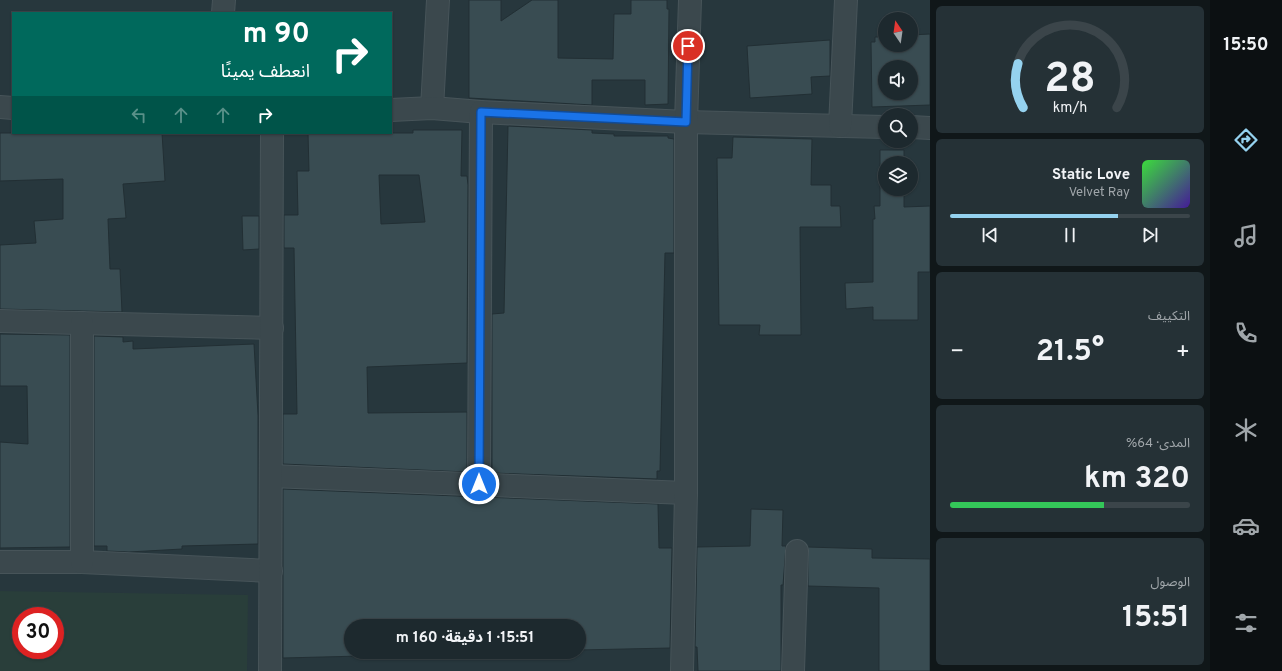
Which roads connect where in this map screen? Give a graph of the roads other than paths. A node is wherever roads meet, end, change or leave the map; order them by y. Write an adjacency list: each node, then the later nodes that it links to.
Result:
1 (224, 0): 5 (street)
2 (438, 0): 8 (street)
3 (690, 0): 11 (street)
4 (846, 0): 12 (street)
5 (223, 12)
6 (0, 107): 7 (street)
7 (12, 108)
8 (432, 108): 9 (street); 10 (street)
9 (392, 110)
10 (481, 112): 11 (street); 21 (street)
11 (686, 122): 12 (street); 22 (street)
12 (840, 126): 13 (street)
13 (878, 127)
14 (918, 127): 15 (street)
15 (930, 128)
16 (272, 134): 19 (street)
17 (0, 321): 18 (street)
18 (82, 323): 19 (street); 25 (street)
19 (272, 328): 20 (street)
20 (271, 476): 21 (street); 26 (street)
21 (479, 484): 22 (street)
22 (686, 493): 28 (street)
23 (797, 551): 29 (street)
24 (0, 562): 25 (street)
25 (82, 562): 26 (street)
26 (271, 571): 27 (street)
27 (270, 671)
28 (682, 671)
29 (793, 671)

